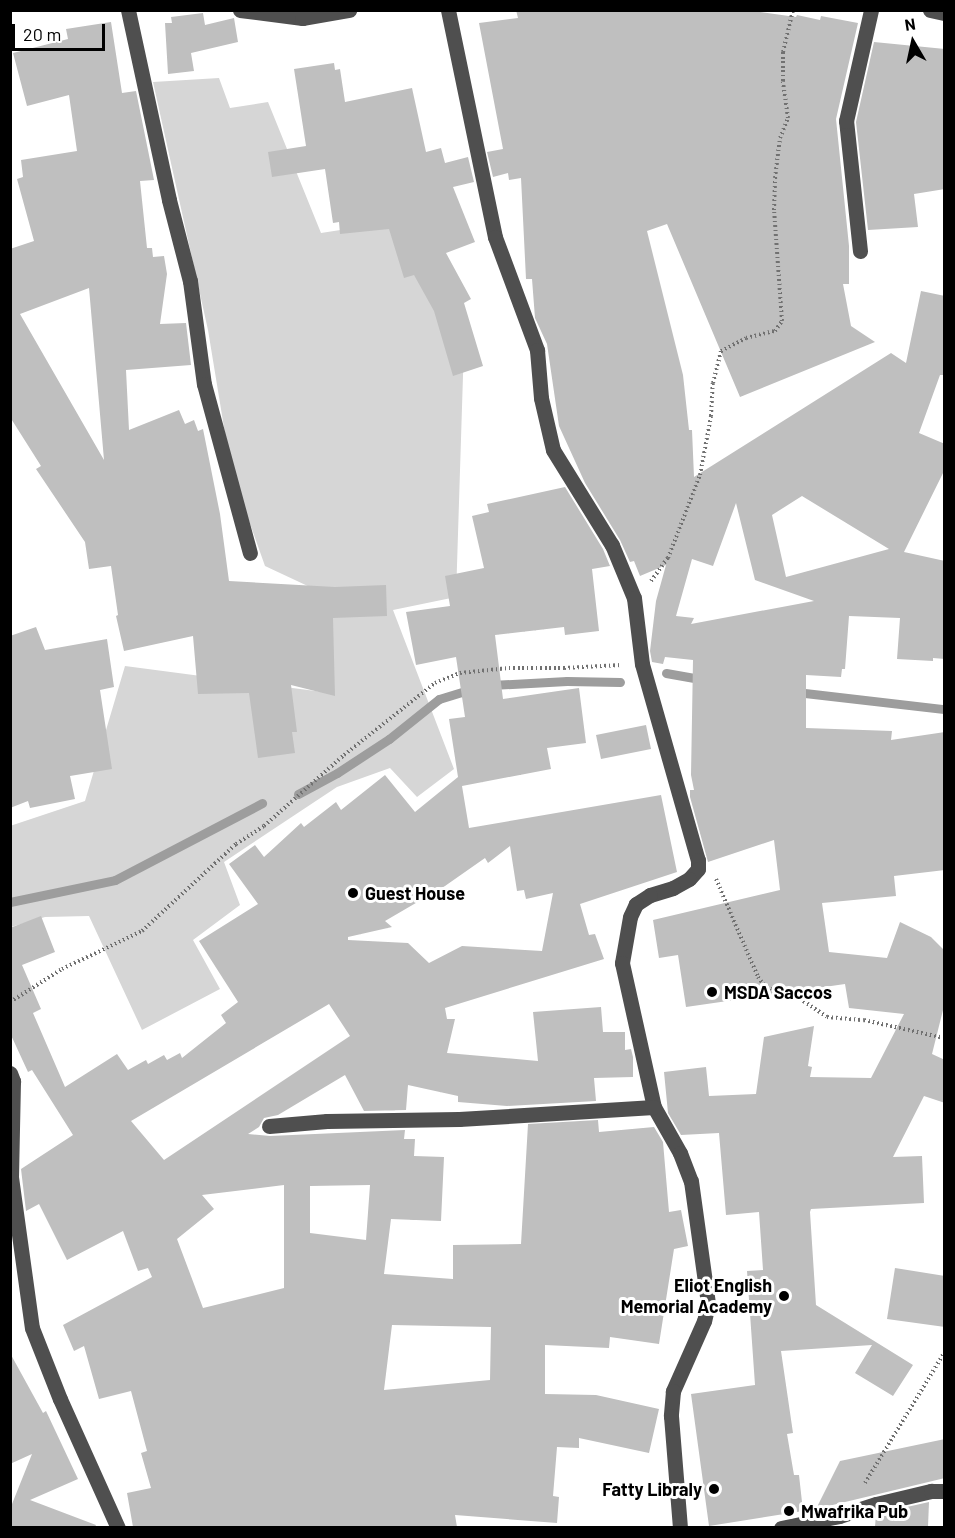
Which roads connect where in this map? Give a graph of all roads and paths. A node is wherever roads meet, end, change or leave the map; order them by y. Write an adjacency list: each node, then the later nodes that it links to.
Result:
1 (128, 10): 10 (street)
2 (240, 10): 3 (street)
3 (349, 10)
4 (448, 10): 11 (street)
5 (793, 10): 11 (path)
6 (871, 10): 9 (street)
7 (930, 10): 8 (street)
8 (945, 13)
9 (860, 251)
10 (250, 554)
11 (634, 598): 12 (street)
12 (642, 664): 13 (street); 14 (path)
13 (698, 869): 15 (path); 17 (street)
14 (10, 1002)
15 (945, 1038)
16 (10, 1073): 22 (street)
17 (654, 1107): 18 (street); 23 (street)
18 (269, 1126)
19 (945, 1353): 20 (path)
20 (863, 1486)
21 (945, 1491): 24 (street)
22 (118, 1527)
23 (680, 1527)
24 (782, 1527)

